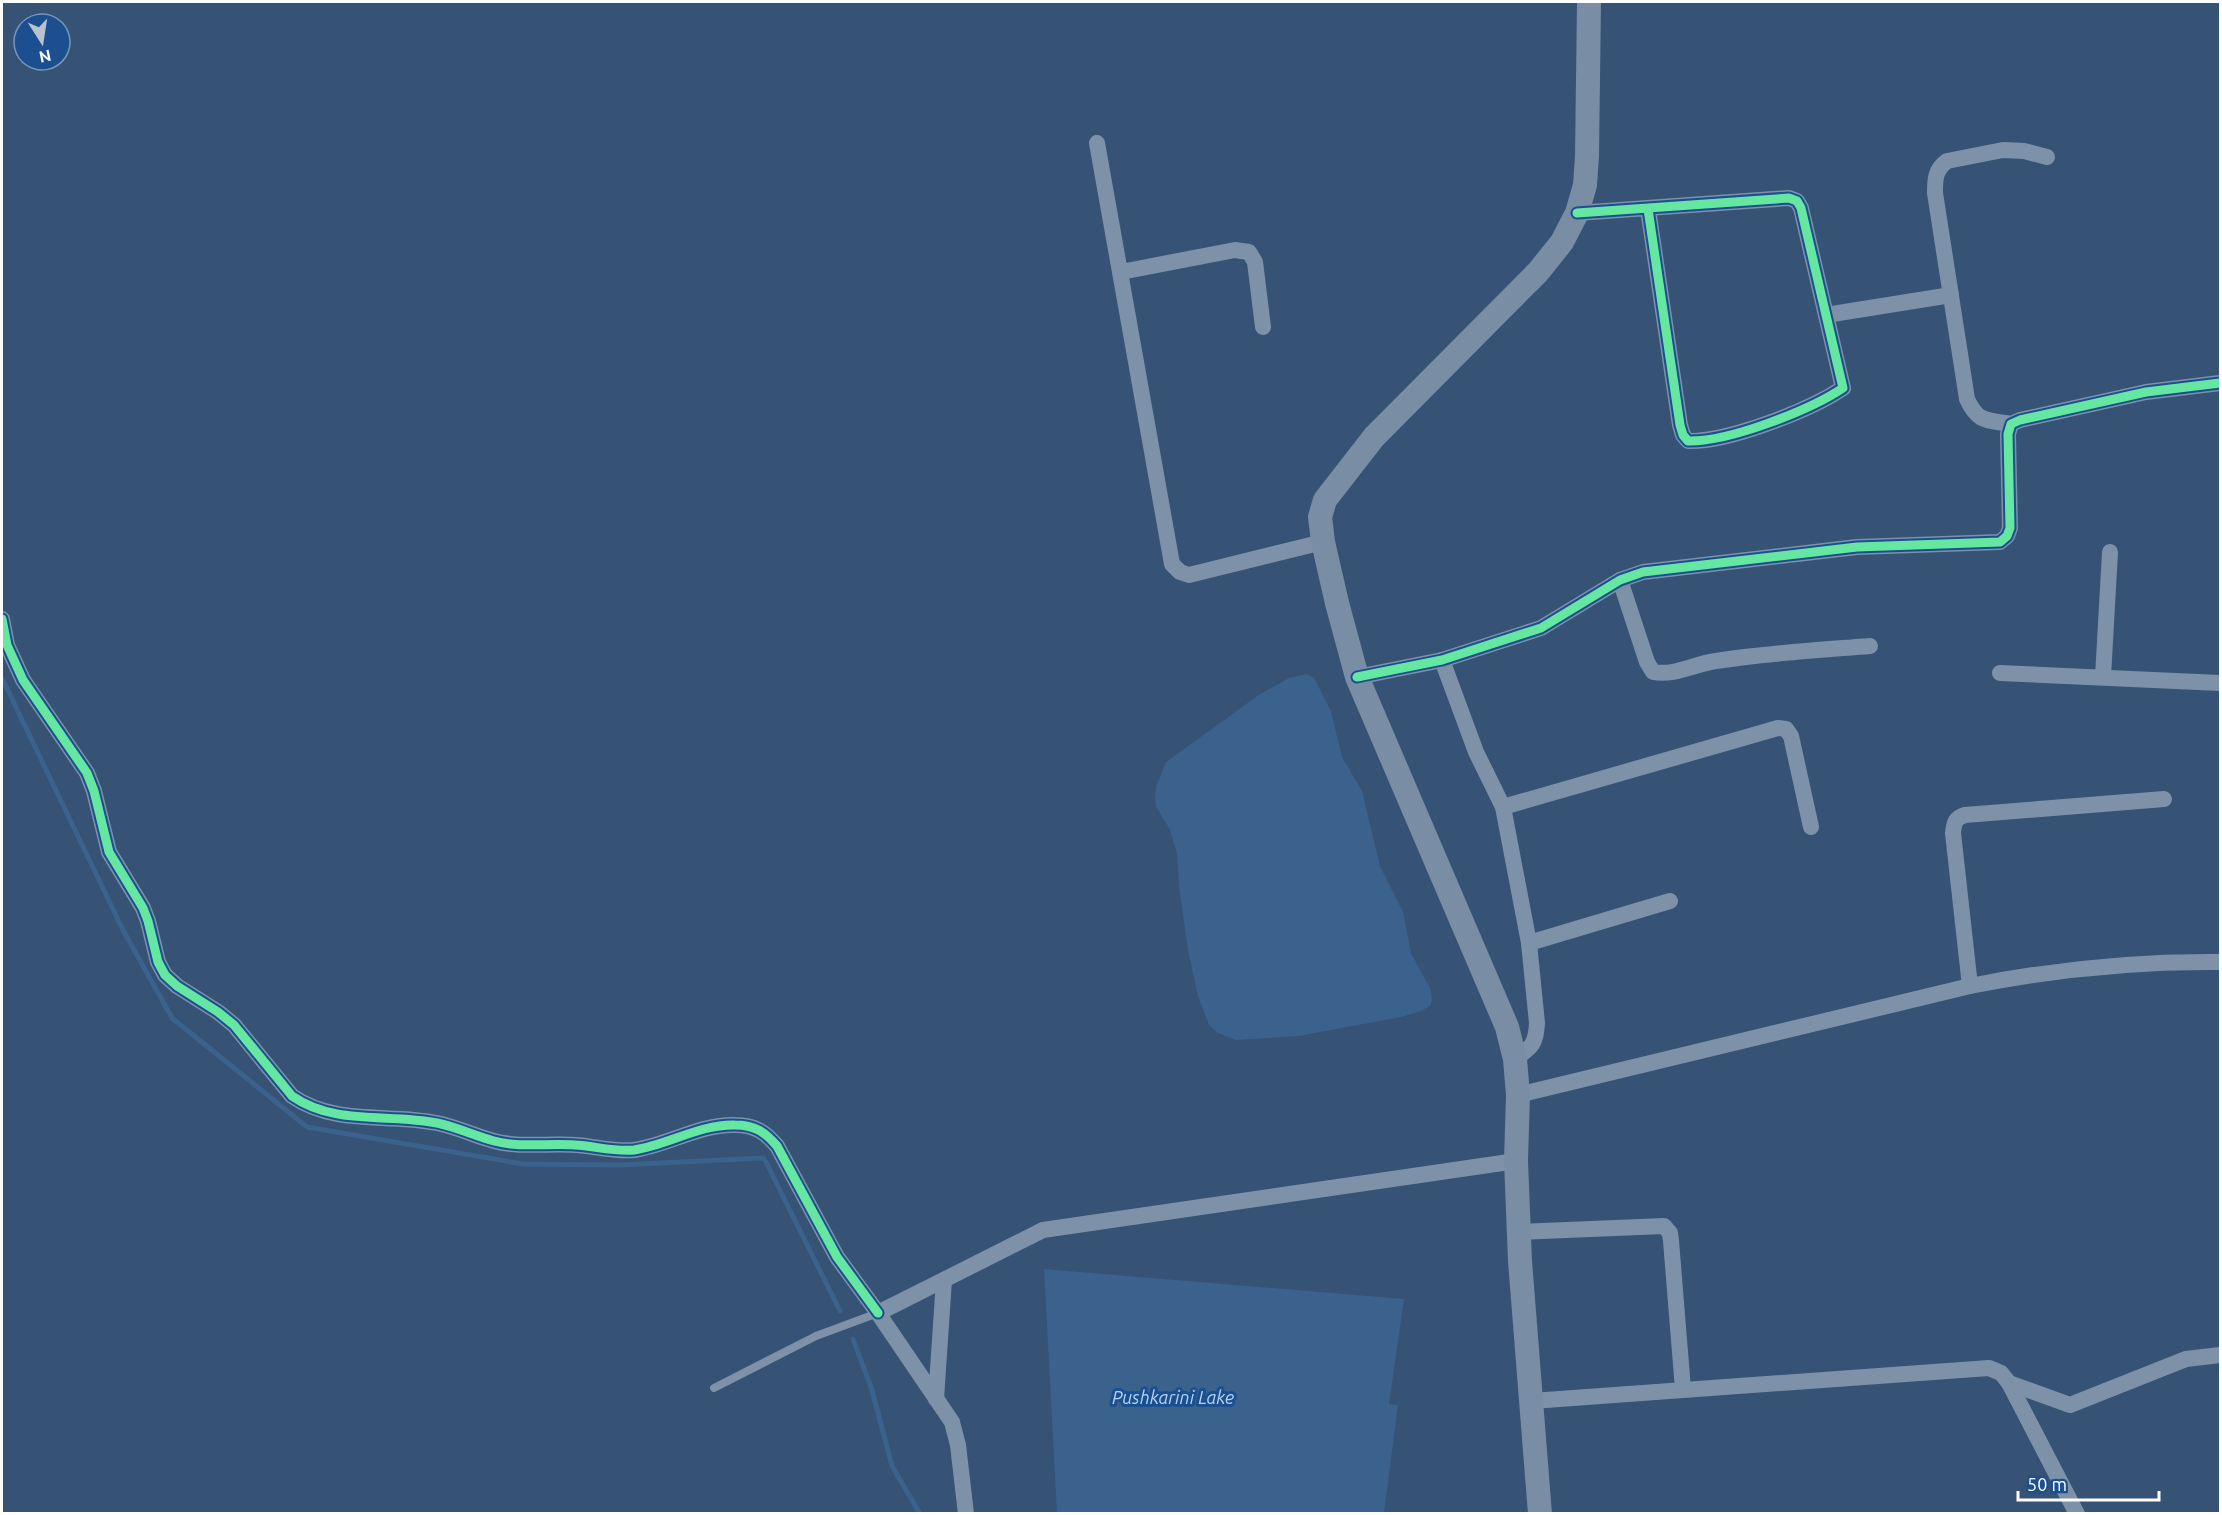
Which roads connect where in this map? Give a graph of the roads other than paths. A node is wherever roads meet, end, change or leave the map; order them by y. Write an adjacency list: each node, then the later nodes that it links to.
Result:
1 (1588, 2): 5 (main road)
2 (1097, 143): 6 (street)
3 (2046, 157): 7 (street)
4 (1648, 209): 5 (street); 8 (street); 8 (street)
5 (1577, 213): 12 (main road)
6 (1121, 272): 9 (street); 12 (street)
7 (1951, 295): 8 (street); 11 (street)
8 (1826, 315)
9 (1263, 327)
10 (2220, 383): 11 (street)
11 (2011, 424): 14 (street)
12 (1323, 542): 19 (main road)
13 (2110, 552): 20 (street)
14 (1620, 580): 16 (street); 17 (street)
15 (2, 619): 34 (street)
16 (1870, 646)
17 (1442, 660): 19 (street); 23 (street)
18 (2000, 673): 20 (street)
19 (1357, 676): 29 (main road)
20 (2103, 677): 21 (street)
21 (2220, 683)
22 (2164, 799): 28 (street)
23 (1503, 807): 24 (street); 26 (street)
24 (1810, 827)
25 (1670, 901): 26 (street)
26 (1529, 942): 29 (street)
27 (2220, 962): 28 (street)
28 (1970, 986): 30 (street)
29 (1515, 1059): 30 (main road)
30 (1518, 1095): 31 (main road)
31 (1516, 1161): 32 (main road); 33 (street)
32 (1519, 1232): 38 (street); 40 (main road)
33 (944, 1280): 34 (street); 39 (street)
34 (878, 1313): 37 (lane); 39 (street)
35 (2220, 1356): 36 (street)
36 (2009, 1383): 38 (street); 43 (street)
37 (714, 1388)
38 (1683, 1389): 40 (street)
39 (936, 1399): 41 (street)
40 (1532, 1401): 42 (main road)
41 (966, 1514)
42 (1540, 1514)
43 (2077, 1514)

